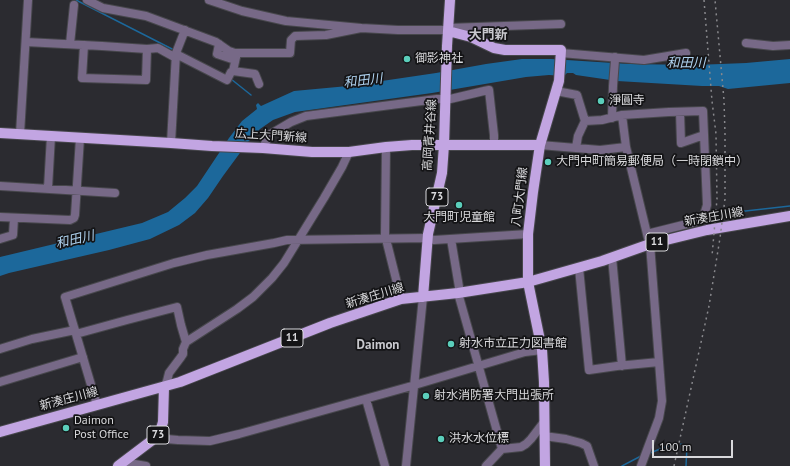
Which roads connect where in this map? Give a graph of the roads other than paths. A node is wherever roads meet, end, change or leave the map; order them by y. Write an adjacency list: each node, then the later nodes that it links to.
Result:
1 (28, 0): 10 (street)
2 (87, 0): 9 (street)
3 (209, 0): 8 (street)
4 (450, 0): 7 (main road, 73)
5 (74, 5): 12 (street)
6 (561, 24): 7 (street)
7 (448, 27): 8 (street); 17 (main road); 24 (main road, 高岡青井谷線 / 73)
8 (361, 28): 19 (street)
9 (185, 30): 16 (street); 19 (street)
10 (26, 42): 12 (street); 30 (street)
11 (746, 43): 14 (street)
12 (70, 44): 13 (street)
13 (84, 45): 15 (street); 15 (street)
14 (790, 45)
15 (147, 49): 16 (street)
16 (177, 53): 21 (street); 34 (street)
17 (561, 53): 20 (street); 23 (main road, 八町大門線)
18 (686, 53): 20 (street)
19 (236, 57): 21 (street)
20 (615, 59): 27 (street)
21 (233, 71): 22 (street)
22 (259, 84)
23 (558, 86): 28 (street); 37 (main road, 八町大門線)
24 (446, 98): 35 (main road, 高岡青井谷線 / 73); 36 (street); 40 (street)
25 (680, 112): 26 (street); 31 (street); 31 (street)
26 (622, 115): 27 (street); 39 (street)
27 (612, 118): 28 (street)
28 (585, 120): 41 (street)
29 (0, 133): 30 (main road, 広上大門新線)
30 (20, 134): 32 (main road, 広上大門新線)
31 (704, 135): 56 (street)
32 (51, 136): 33 (main road, 広上大門新線); 44 (street)
33 (80, 138): 34 (main road, 広上大門新線); 45 (street)
34 (172, 142): 40 (main road, 広上大門新線)
35 (444, 145): 36 (main road, 広上大門新線); 38 (main road, 広上大門新線); 51 (main road, 高岡青井谷線 / 73)
36 (494, 145): 37 (main road, 広上大門新線)
37 (540, 145): 41 (street); 50 (main road, 八町大門線)
38 (386, 147): 42 (main road, 広上大門新線); 54 (street)
39 (626, 147): 41 (street); 56 (street)
40 (260, 148): 42 (main road, 広上大門新線)
41 (576, 148)
42 (349, 152): 53 (street)
43 (0, 186): 44 (street)
44 (48, 188): 45 (street)
45 (77, 190): 46 (street); 49 (street)
46 (114, 192)
47 (790, 216): 56 (main road, 新湊庄川線 / 11)
48 (0, 217): 49 (street)
49 (14, 218): 52 (street)
50 (528, 234): 55 (street); 59 (main road, 八町大門線)
51 (428, 238): 54 (street); 55 (street); 61 (main road, 高岡青井谷線 / 73)
52 (0, 239)
53 (298, 239): 54 (street); 63 (street); 64 (street)
54 (386, 239): 62 (street)
55 (451, 239): 60 (street)
56 (648, 239): 57 (main road, 新湊庄川線 / 11); 68 (street)
57 (612, 257): 58 (main road, 新湊庄川線 / 11); 70 (street)
58 (579, 268): 59 (main road, 新湊庄川線 / 11); 70 (street)
59 (528, 282): 60 (main road, 新湊庄川線 / 11); 66 (main road, 八町大門線)
60 (459, 293): 61 (main road, 新湊庄川線 / 11); 69 (street)
61 (423, 296): 62 (main road, 新湊庄川線 / 11); 72 (street)
62 (401, 299): 73 (main road, 新湊庄川線 / 11)
63 (76, 332): 64 (street); 65 (street); 67 (street)
64 (186, 342): 73 (street)
65 (0, 349)
66 (542, 350): 69 (street); 76 (main road, 八町大門線)
67 (83, 357): 71 (street); 75 (street)
68 (659, 362): 70 (street); 88 (street)
69 (478, 366): 72 (street); 80 (street)
70 (622, 366)
71 (0, 382)
72 (413, 385): 74 (street); 84 (street)
73 (164, 387): 75 (main road, 新湊庄川線 / 11); 79 (main road, 73)
74 (366, 399): 79 (street); 83 (street)
75 (98, 405): 77 (main road, 新湊庄川線 / 11)
76 (544, 422): 78 (main road, 八町大門線); 80 (street)
77 (0, 432)
78 (544, 436): 86 (main road, 八町大門線); 87 (street)
79 (155, 438): 81 (main road, 73)
80 (502, 449): 85 (street)
81 (121, 464): 82 (street)
82 (146, 466)
83 (385, 466)
84 (406, 466)
85 (486, 466)
86 (545, 466)
87 (594, 466)
88 (641, 466)

